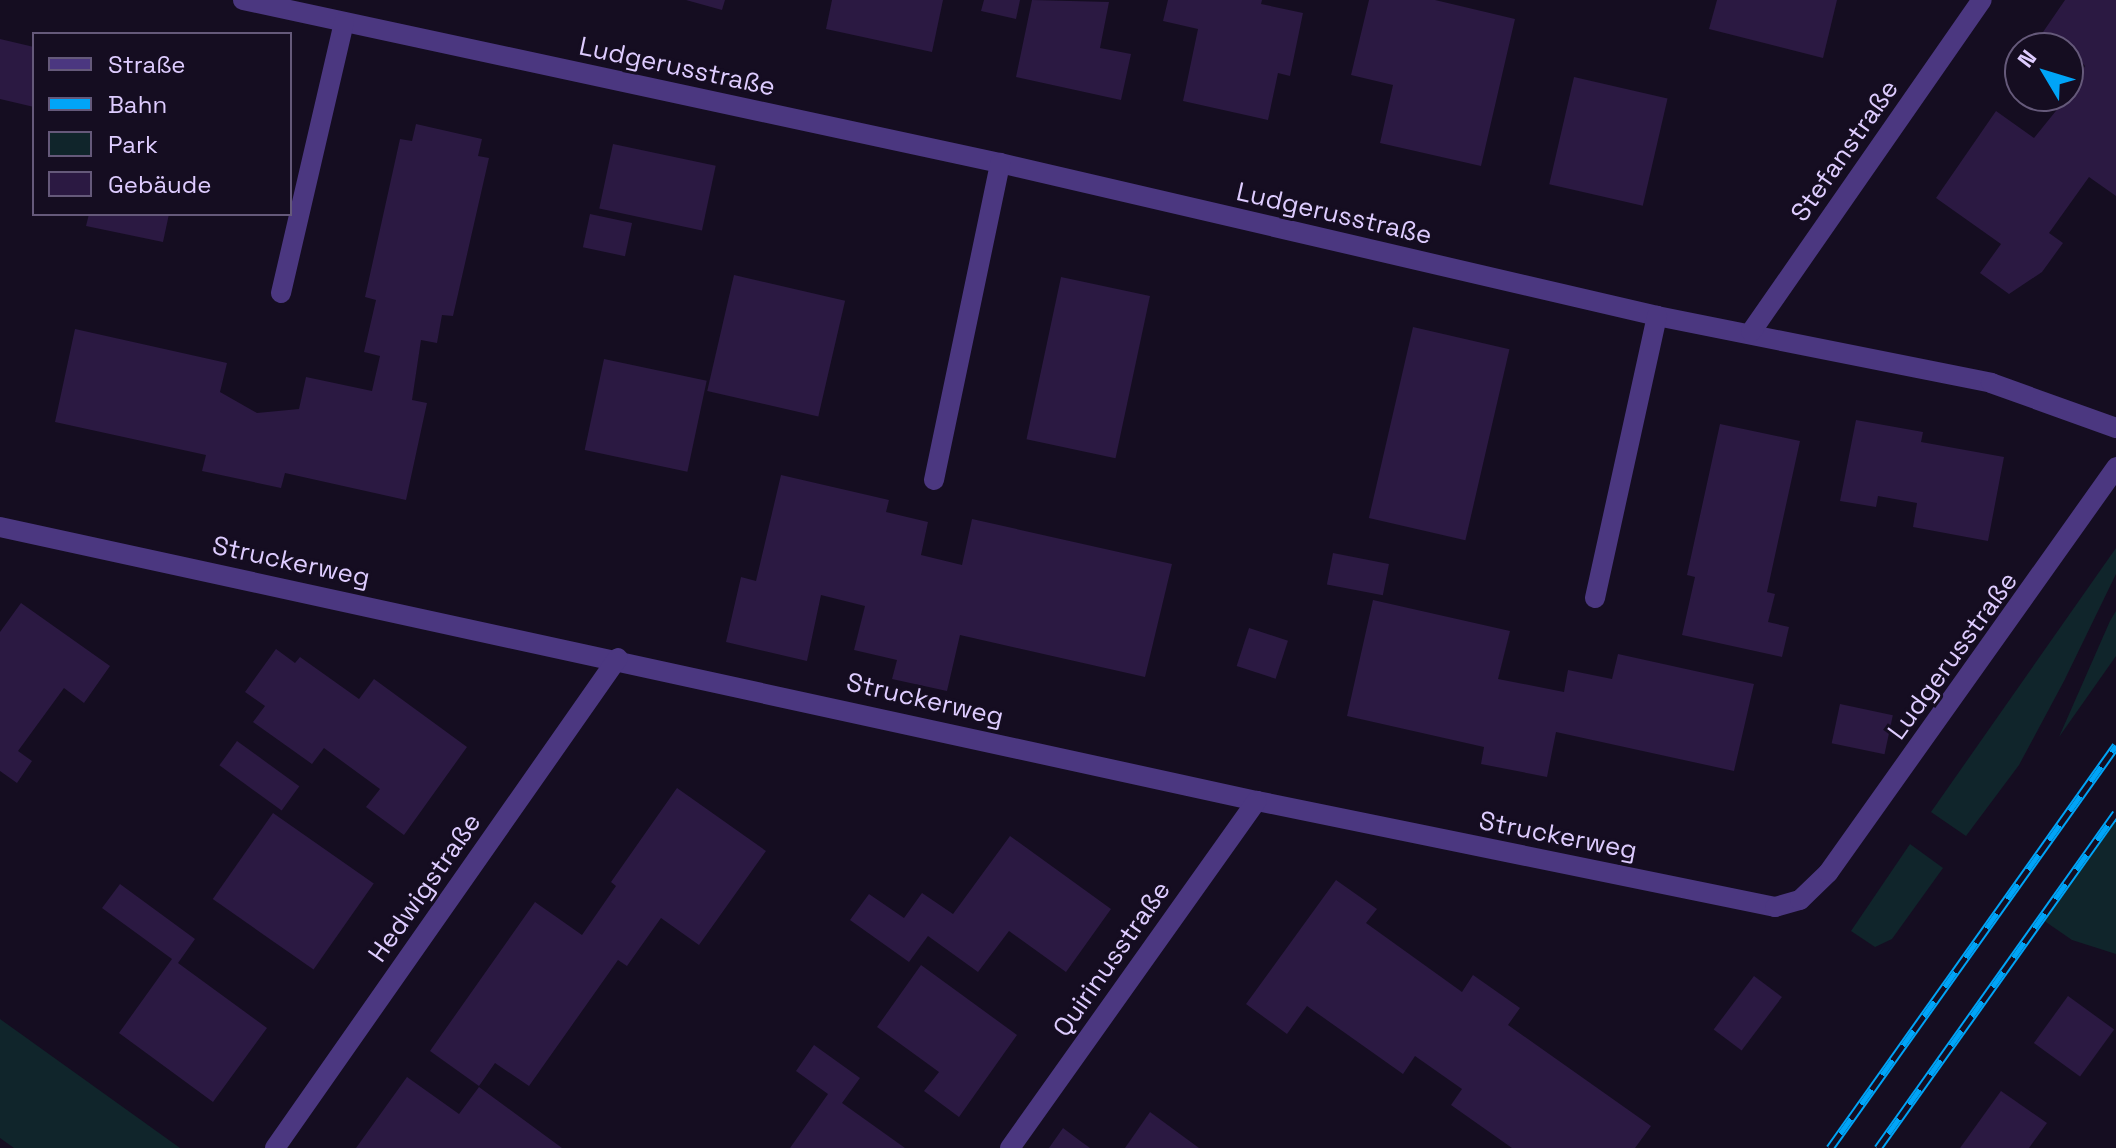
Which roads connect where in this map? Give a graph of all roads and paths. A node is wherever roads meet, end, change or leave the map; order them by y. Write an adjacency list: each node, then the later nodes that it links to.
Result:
1 (243, 0): 3 (street, Ludgerusstraße)
2 (1982, 0): 7 (street, Stefanstraße)
3 (344, 22): 4 (street, Ludgerusstraße); 5 (street)
4 (1000, 163): 6 (street, Ludgerusstraße); 10 (street)
5 (281, 293)
6 (1657, 316): 7 (street, Ludgerusstraße); 12 (street)
7 (1751, 332): 8 (street, Ludgerusstraße)
8 (2116, 428)
9 (2116, 467): 15 (street, Ludgerusstraße)
10 (934, 480)
11 (0, 527): 13 (street, Struckerweg)
12 (1595, 598)
13 (618, 658): 14 (street, Struckerweg); 16 (street, Hedwigstraße)
14 (1257, 801): 15 (street, Struckerweg); 17 (street, Quirinusstraße)
15 (1828, 873)
16 (275, 1148)
17 (1010, 1148)

